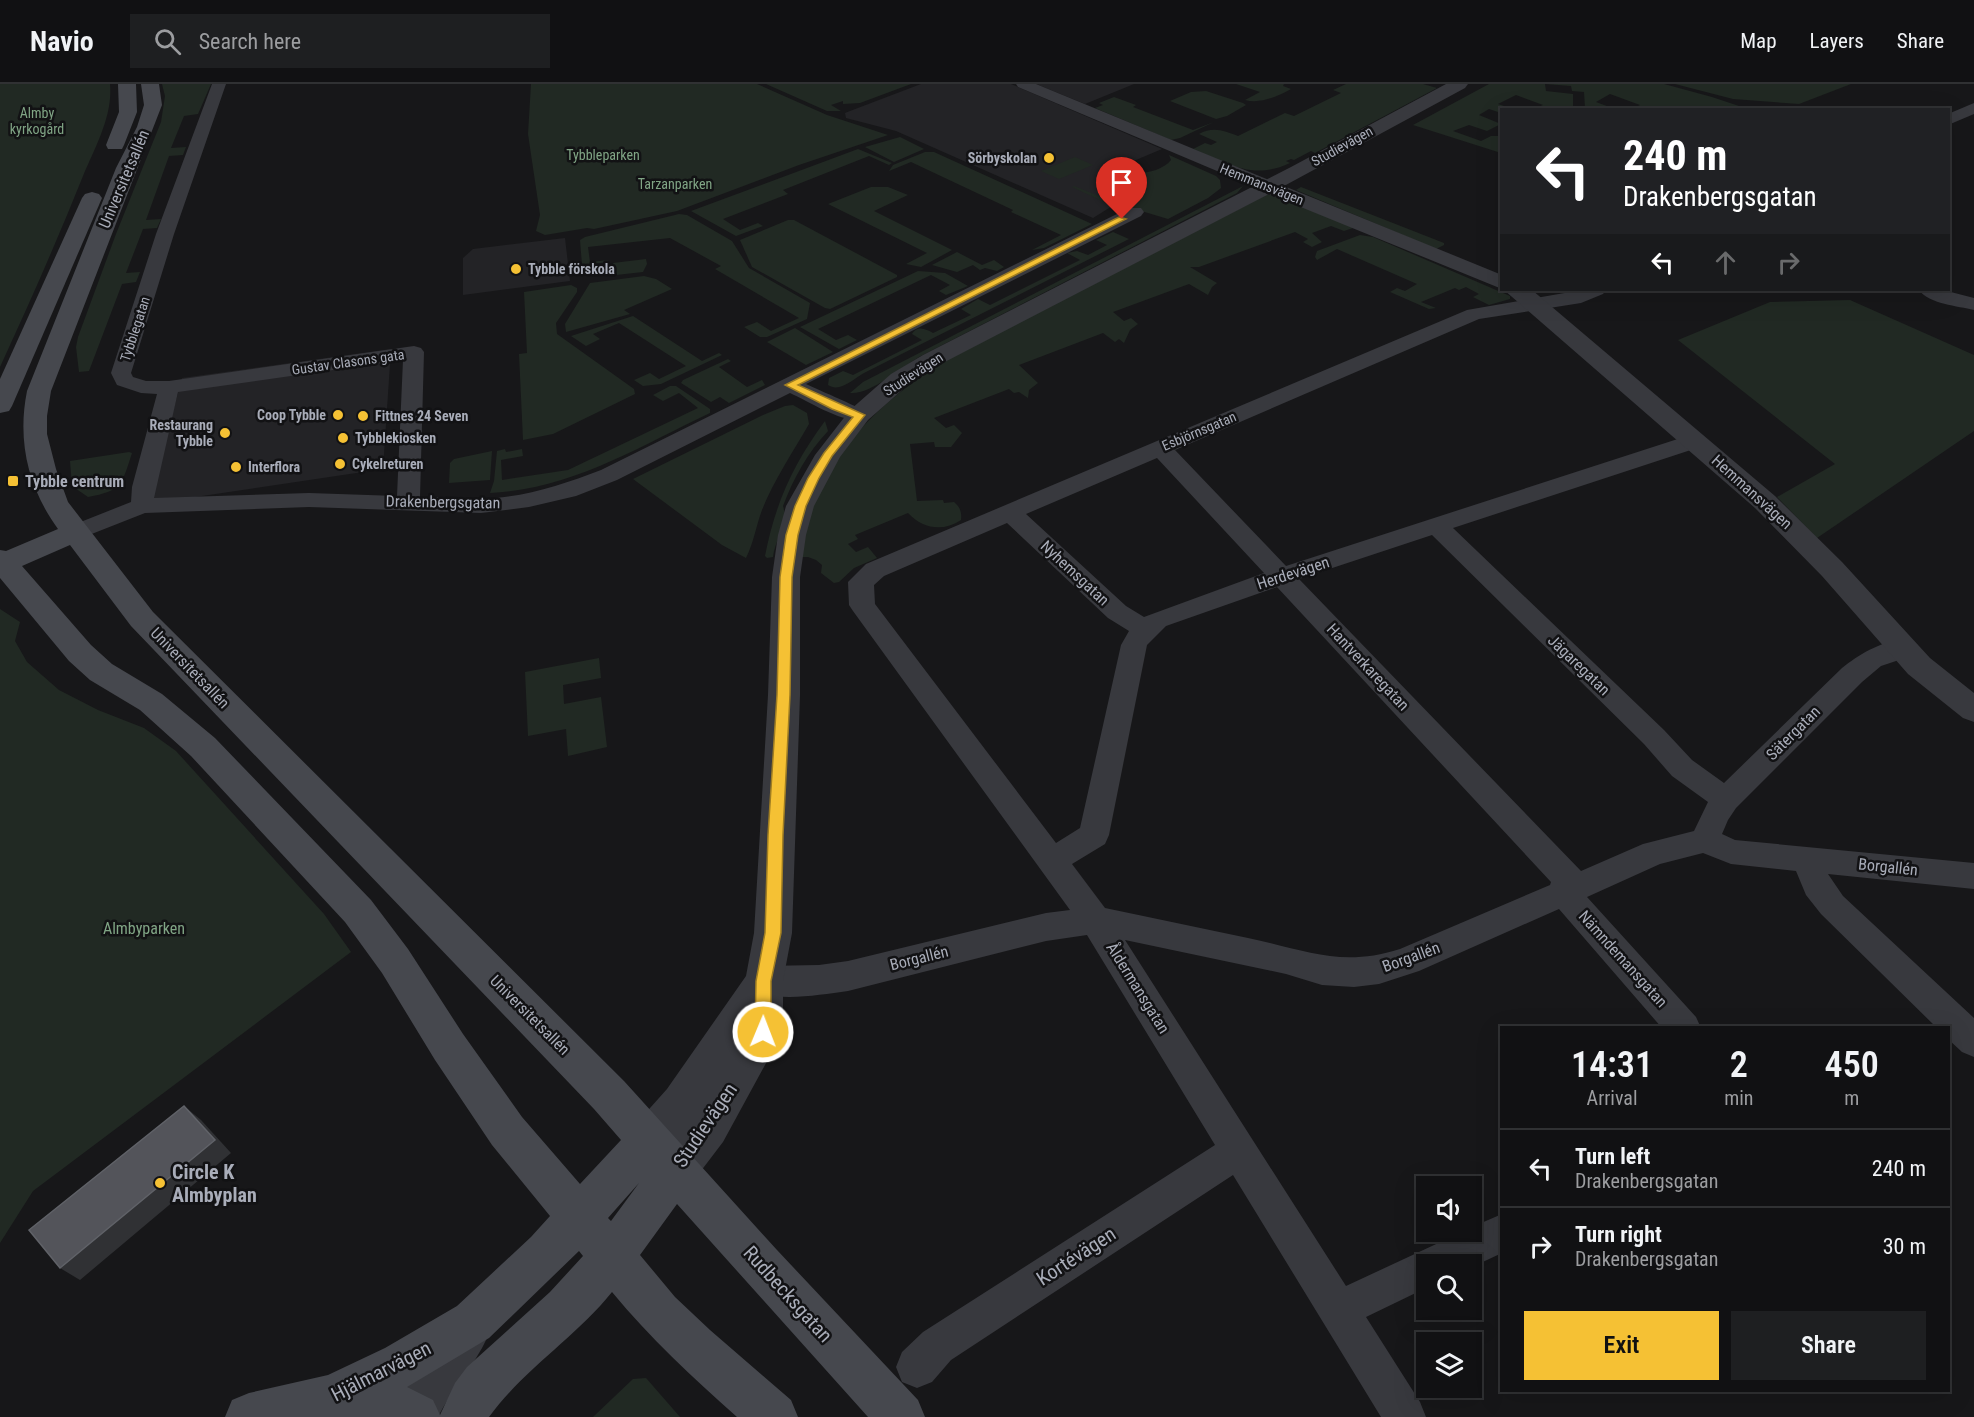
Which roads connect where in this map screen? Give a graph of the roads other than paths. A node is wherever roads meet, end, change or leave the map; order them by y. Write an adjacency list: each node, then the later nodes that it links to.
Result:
1 (127, 84): 19 (main road, Universitetsallén)
2 (150, 84): 27 (main road, Universitetsallén)
3 (219, 84): 18 (street, Tybblegatan)
4 (1023, 84): 8 (street, Hemmansvägen)
5 (1459, 84): 8 (street, Studievägen)
6 (1974, 108): 7 (street)
7 (1950, 119)
8 (1268, 186): 10 (street, Hemmansvägen); 20 (street, Studievägen)
9 (1135, 212): 17 (street, Drakenbergsgatan)
10 (1500, 282)
11 (1950, 282): 14 (street)
12 (1594, 291): 15 (street, Esbjörnsgatan)
13 (1931, 291): 16 (street)
14 (1974, 294)
15 (1525, 297): 21 (street, Hemmansvägen); 22 (street, Esbjörnsgatan)
16 (1974, 304)
17 (790, 385): 20 (street); 23 (street, Drakenbergsgatan)
18 (169, 387): 23 (street, Gustav Clasons gata); 24 (street)
19 (0, 406)
20 (859, 415): 41 (street, Studievägen)
21 (1695, 441): 26 (street, Herdevägen); 32 (street, Hemmansvägen)
22 (1160, 448): 25 (street, Esbjörnsgatan); 30 (street, Hantverkaregatan)
23 (408, 502): 24 (street, Drakenbergsgatan)
24 (142, 506): 27 (street)
25 (1009, 512): 29 (street, Esbjörnsgatan); 31 (street, Nyhemsgatan)
26 (1436, 525): 30 (street, Herdevägen); 34 (street, Jägaregatan)
27 (76, 532): 28 (main road); 45 (main road, Universitetsallén)
28 (1, 562): 46 (main road)
29 (868, 575): 37 (street, Åldermansgatan)
30 (1282, 576): 31 (street, Herdevägen); 39 (street, Hantverkaregatan)
31 (1144, 629): 37 (street)
32 (1902, 649): 33 (street, Hemmansvägen); 34 (street, Sätergatan)
33 (1974, 710)
34 (1726, 800): 35 (street, Sätergatan)
35 (1705, 840): 36 (street, Borgallén); 39 (street, Borgallén)
36 (1807, 860): 38 (street, Borgallén); 43 (street)
37 (1052, 861): 40 (street, Åldermansgatan)
38 (1974, 876)
39 (1569, 889): 40 (street, Borgallén); 42 (street, Nämndemansgatan)
40 (1095, 920): 41 (street, Borgallén); 44 (street, Åldermansgatan)
41 (764, 981): 45 (street, Studievägen)
42 (1682, 1026)
43 (1974, 1041)
44 (1239, 1150): 51 (street, Åldermansgatan); 53 (street, Kortévägen)
45 (662, 1155): 46 (main road); 48 (main road, Studievägen); 59 (main road, Rudbecksgatan)
46 (580, 1216): 48 (main road); 52 (main road)
47 (1500, 1234): 49 (street)
48 (611, 1254): 57 (main road); 58 (main road)
49 (1456, 1254)
50 (1416, 1273): 51 (street)
51 (1338, 1310): 60 (street, Åldermansgatan)
52 (473, 1322): 54 (main road, Hjälmarvägen); 55 (street)
53 (917, 1367)
54 (331, 1398): 55 (main road); 56 (main road, Hjälmarvägen)
55 (413, 1416)
56 (249, 1417)
57 (463, 1417)
58 (774, 1417)
59 (901, 1417)
60 (1404, 1417)

